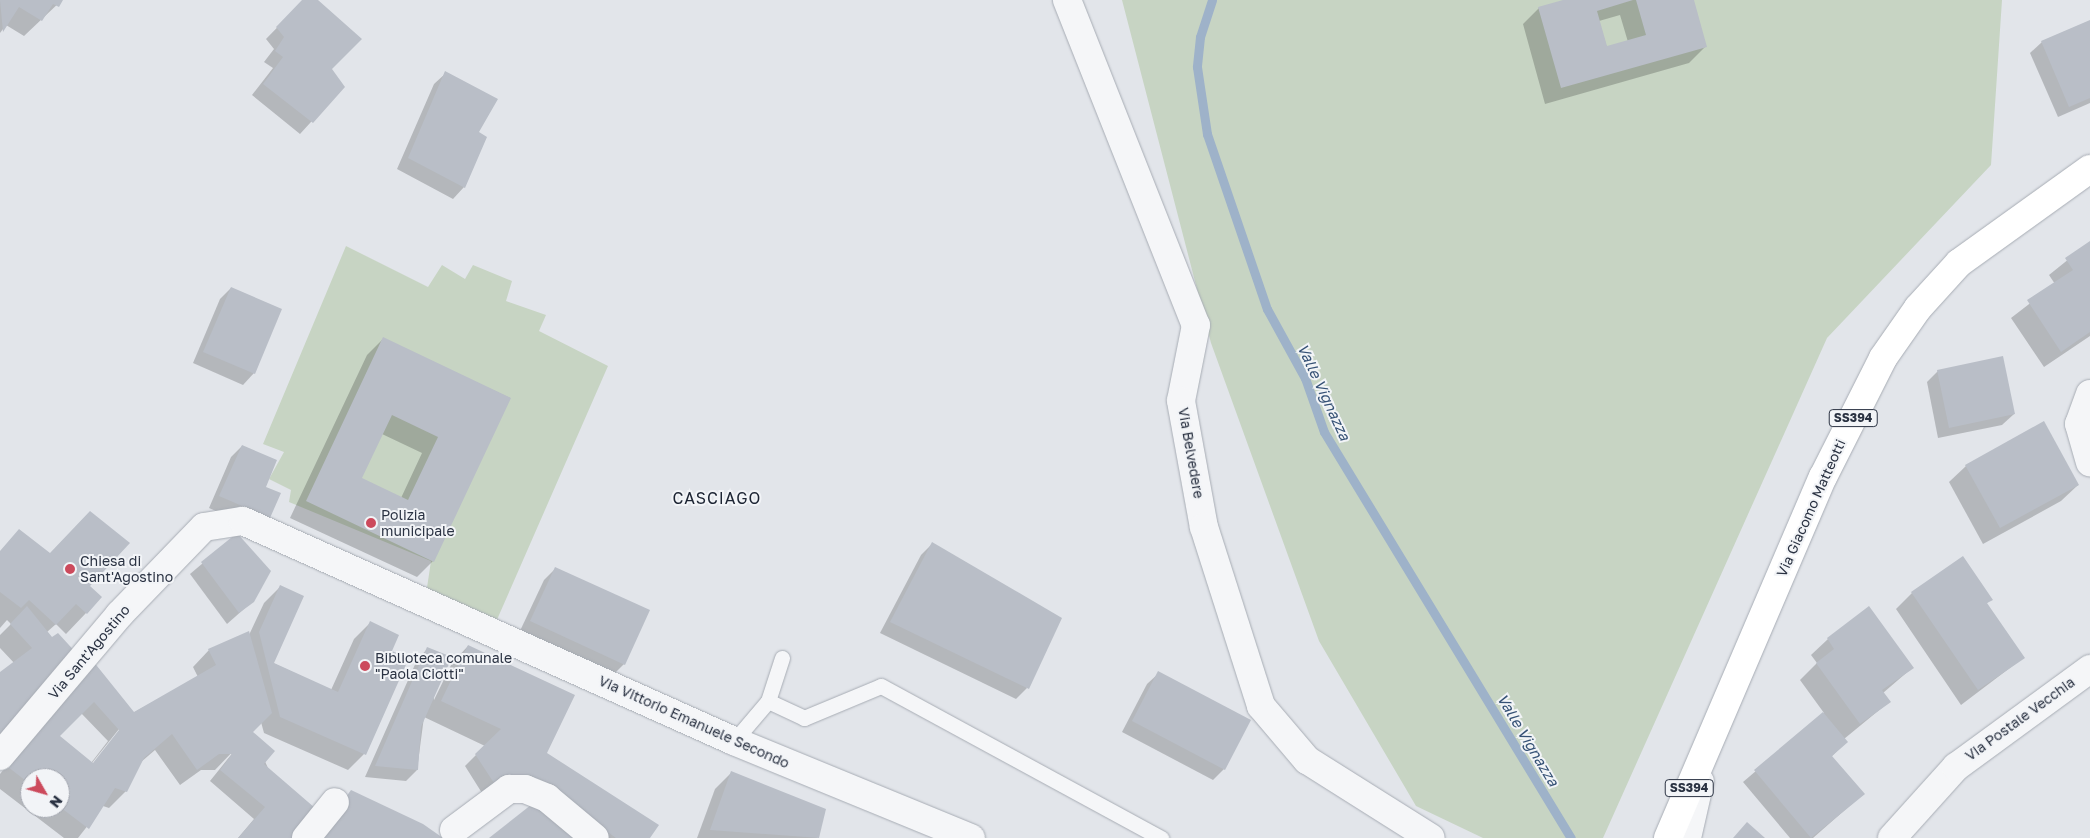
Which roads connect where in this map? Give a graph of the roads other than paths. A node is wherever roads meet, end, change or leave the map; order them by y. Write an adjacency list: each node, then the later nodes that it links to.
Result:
1 (1068, 0): 18 (street, Via Belvedere)
2 (2090, 169): 9 (main road, Via Giacomo Matteotti / SS394)
3 (2090, 394): 4 (street)
4 (2090, 462)
5 (420, 598): 10 (street, Via Vittorio Emanuele Secondo); 11 (street, Via Sant'Agostino)
6 (782, 658): 8 (lane)
7 (2090, 668): 21 (street, Via Postale Vecchia)
8 (768, 701): 10 (lane); 17 (lane)
9 (1710, 739): 19 (main road, Via Giacomo Matteotti / SS394); 20 (street)
10 (734, 741): 16 (street, Via Vittorio Emanuele Secondo)
11 (0, 756)
12 (336, 802): 14 (street)
13 (454, 830): 15 (street)
14 (306, 838)
15 (595, 838)
16 (971, 838)
17 (1161, 838)
18 (1431, 838)
19 (1668, 838)
20 (1687, 838)
21 (1892, 838)

